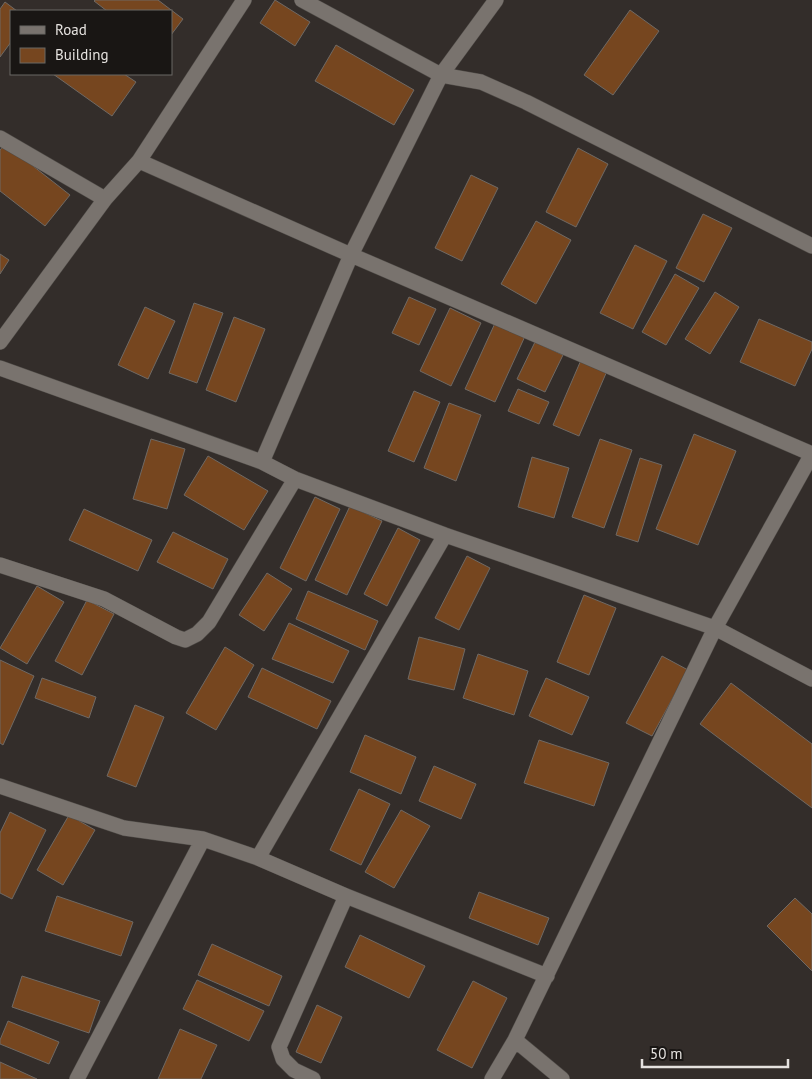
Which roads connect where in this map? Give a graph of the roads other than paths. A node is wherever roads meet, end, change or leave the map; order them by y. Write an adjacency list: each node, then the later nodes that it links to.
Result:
1 (244, 0): 6 (street)
2 (302, 0): 4 (street)
3 (496, 0): 4 (street)
4 (442, 75): 8 (street); 9 (street)
5 (0, 138): 7 (street)
6 (139, 161): 7 (street); 9 (street)
7 (105, 200): 10 (street)
8 (812, 246)
9 (351, 255): 12 (street); 13 (street)
10 (0, 342)
11 (0, 368): 13 (street)
12 (812, 454): 17 (street)
13 (262, 462): 14 (street)
14 (295, 479): 15 (street); 16 (street)
15 (446, 535): 17 (street); 21 (street)
16 (0, 565)
17 (715, 628): 18 (street); 23 (street)
18 (812, 679)
19 (0, 786): 20 (street)
20 (203, 839): 21 (street); 25 (street)
21 (258, 858): 22 (street)
22 (346, 896): 23 (street); 26 (street)
23 (547, 976): 24 (street)
24 (515, 1040): 27 (street); 28 (street)
25 (77, 1079)
26 (313, 1079)
27 (492, 1079)
28 (562, 1079)

